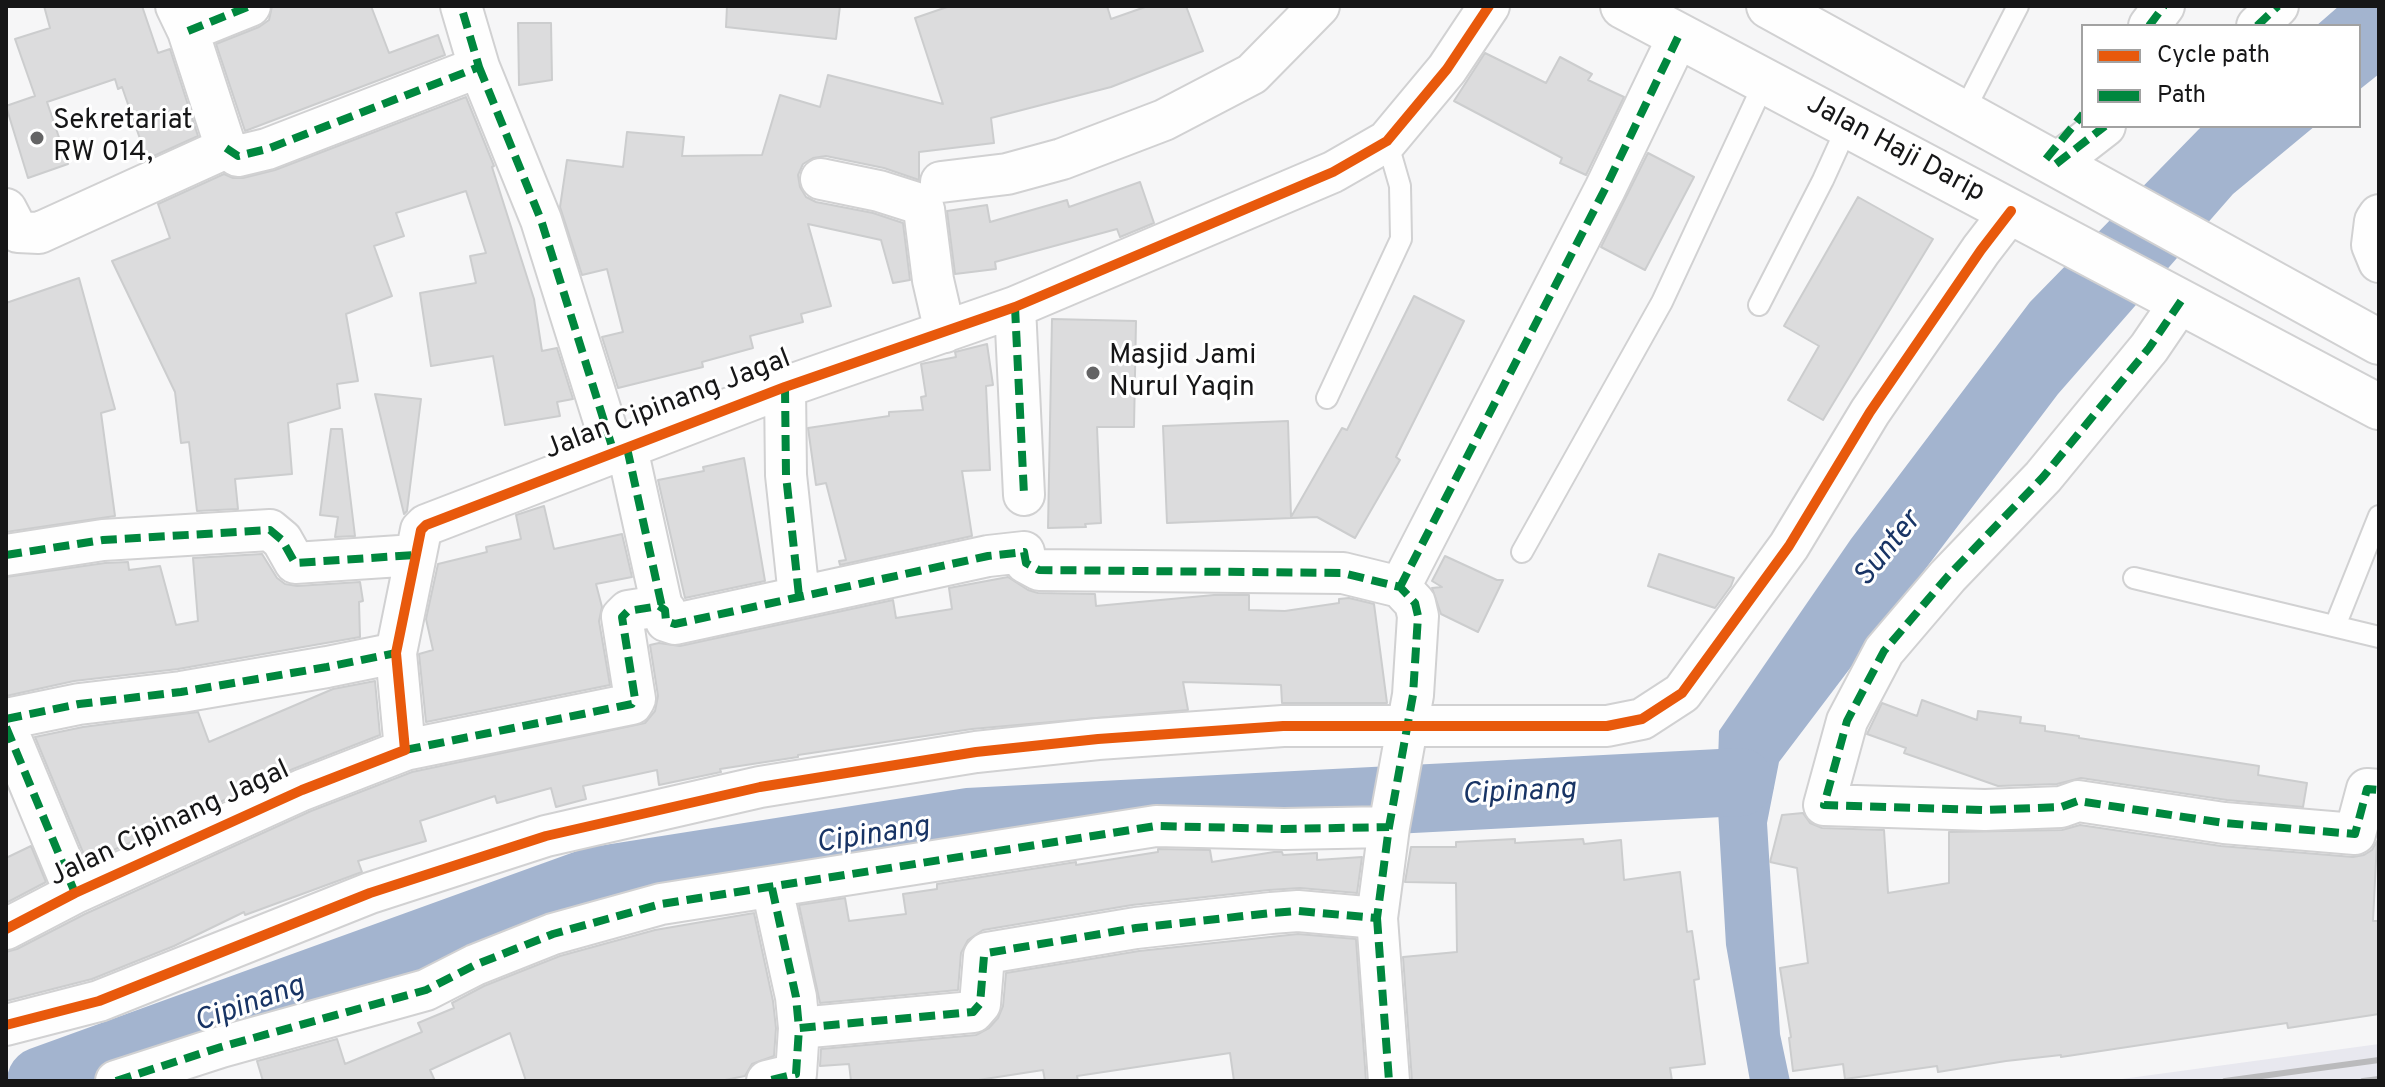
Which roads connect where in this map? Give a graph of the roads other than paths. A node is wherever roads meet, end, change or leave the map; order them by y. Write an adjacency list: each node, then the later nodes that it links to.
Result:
1 (250, 6): 10 (street)
2 (461, 6): 14 (street)
3 (1319, 6): 24 (street)
4 (1489, 6): 20 (street, Jalan Cipinang Jagal)
5 (2018, 6): 16 (lane)
6 (2164, 6): 11 (street)
7 (2278, 6): 12 (street)
8 (1629, 7): 13 (main road, Jalan Haji Darip)
9 (1790, 11): 16 (main road)
10 (182, 18): 21 (street)
11 (2150, 24)
12 (2259, 24)
13 (1679, 35): 15 (main road, Jalan Haji Darip); 44 (street)
14 (479, 67): 21 (street); 37 (street)
15 (1765, 81): 18 (main road, Jalan Haji Darip); 40 (lane)
16 (1963, 113): 22 (main road)
17 (2081, 120): 22 (street)
18 (1848, 125): 26 (main road, Jalan Haji Darip); 30 (lane)
19 (2103, 128): 22 (street)
20 (1387, 141): 31 (street, Jalan Cipinang Jagal); 35 (lane)
21 (226, 148): 25 (street)
22 (2065, 169): 33 (main road)
23 (821, 179): 32 (street)
24 (941, 182)
25 (6, 209)
26 (2011, 211): 29 (main road, Jalan Haji Darip); 52 (street)
27 (2379, 215): 28 (street)
28 (2379, 262)
29 (2172, 296): 36 (main road, Jalan Haji Darip); 54 (street)
30 (1759, 305)
31 (1015, 307): 32 (street, Jalan Cipinang Jagal); 38 (street)
32 (945, 332): 34 (street, Jalan Cipinang Jagal)
33 (2379, 342)
34 (785, 387): 37 (street, Jalan Cipinang Jagal); 45 (street, Jalan Cipinang Jagal)
35 (1327, 398)
36 (2379, 407)
37 (621, 451): 42 (street, Jalan Cipinang Jagal); 46 (street)
38 (1024, 495)
39 (2379, 516): 47 (lane)
40 (1522, 552)
41 (6, 555): 42 (street)
42 (415, 555): 49 (street, Jalan Cipinang Jagal)
43 (2134, 578): 47 (lane)
44 (1400, 587): 45 (street); 52 (street)
45 (799, 596): 46 (street)
46 (662, 607): 53 (street)
47 (2335, 626): 48 (lane)
48 (2379, 637)
49 (396, 653): 50 (street); 53 (street, Jalan Cipinang Jagal)
50 (6, 719)
51 (6, 727): 57 (street)
52 (1405, 740): 55 (street); 60 (street)
53 (405, 750): 57 (street, Jalan Cipinang Jagal)
54 (2379, 790)
55 (1391, 818): 56 (street); 58 (street)
56 (772, 888): 61 (street); 62 (street)
57 (75, 893): 59 (street, Jalan Cipinang Jagal)
58 (1377, 918): 61 (street); 64 (street)
59 (6, 929)
60 (6, 1025)
61 (799, 1028): 63 (street)
62 (116, 1081)
63 (767, 1081)
64 (1389, 1081)

